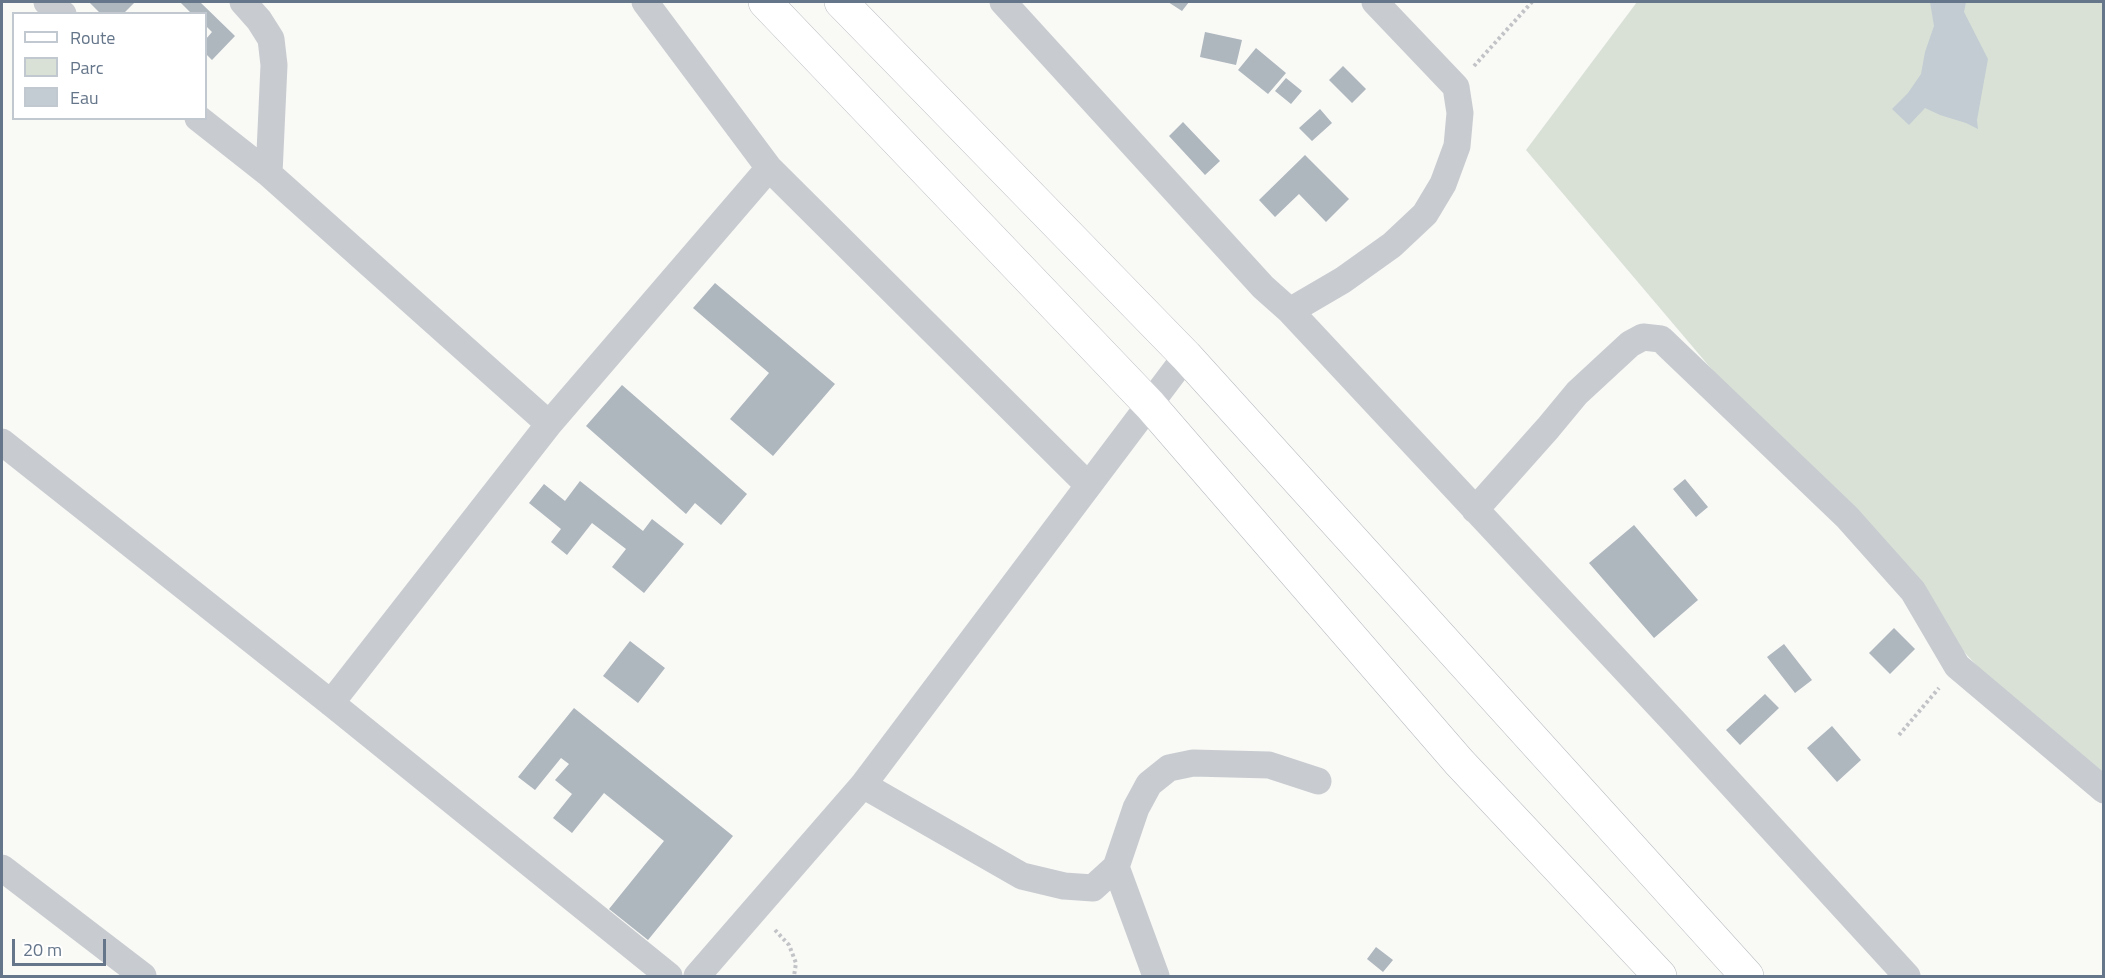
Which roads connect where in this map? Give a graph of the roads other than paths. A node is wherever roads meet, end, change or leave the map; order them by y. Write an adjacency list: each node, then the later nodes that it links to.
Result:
1 (47, 2): 8 (street)
2 (243, 2): 11 (street)
3 (645, 2): 10 (street)
4 (765, 2): 14 (main road)
5 (841, 2): 13 (main road)
6 (1003, 2): 12 (street)
7 (1375, 2): 12 (street)
8 (60, 12)
9 (201, 120): 11 (street)
10 (769, 168): 15 (street); 17 (street)
11 (270, 174): 15 (street)
12 (1290, 311): 18 (street)
13 (1186, 356): 14 (street); 30 (main road)
14 (1150, 405): 17 (street); 29 (main road)
15 (549, 424): 19 (street)
16 (2, 442): 19 (street)
17 (1088, 485): 21 (street)
18 (1474, 510): 22 (street); 31 (street)
19 (331, 703): 26 (street)
20 (1318, 781): 23 (street)
21 (863, 784): 23 (street); 27 (street)
22 (2103, 790)
23 (1116, 867): 28 (street)
24 (2, 868): 25 (street)
25 (143, 976)
26 (669, 976)
27 (697, 976)
28 (1156, 976)
29 (1660, 976)
30 (1747, 976)
31 (1906, 976)

